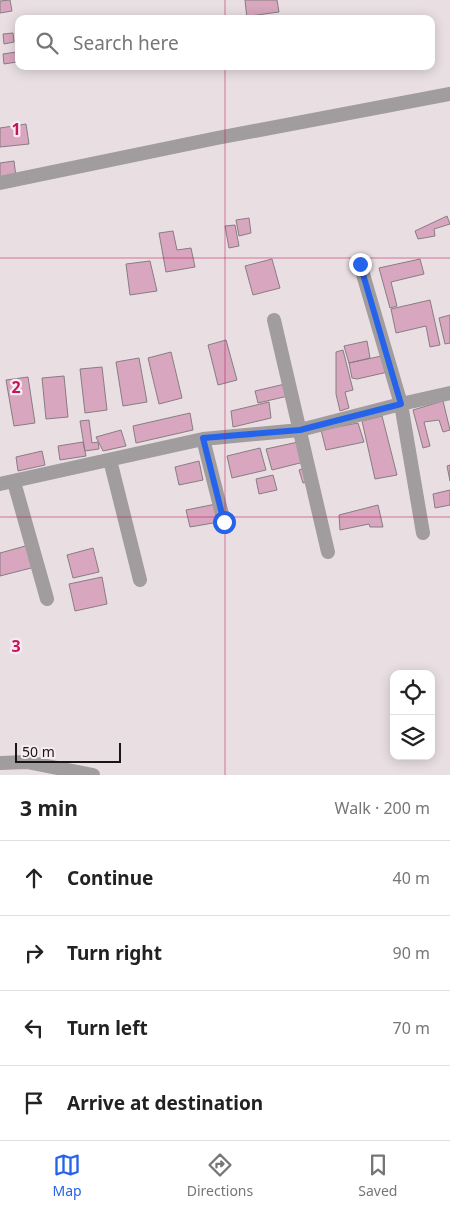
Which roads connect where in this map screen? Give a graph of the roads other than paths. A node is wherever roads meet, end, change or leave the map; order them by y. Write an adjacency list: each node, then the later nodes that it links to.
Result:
1 (450, 94): 2 (street)
2 (0, 183)
3 (360, 264): 6 (street)
4 (274, 320): 7 (street)
5 (450, 394): 6 (street)
6 (401, 404): 7 (street); 12 (street)
7 (300, 430): 8 (street); 13 (street)
8 (203, 438): 9 (street); 11 (street)
9 (110, 460): 10 (street); 14 (street)
10 (7, 483): 15 (street)
11 (224, 522)
12 (423, 533)
13 (328, 552)
14 (140, 580)
15 (47, 598)
16 (0, 763): 17 (street)
17 (93, 775)

